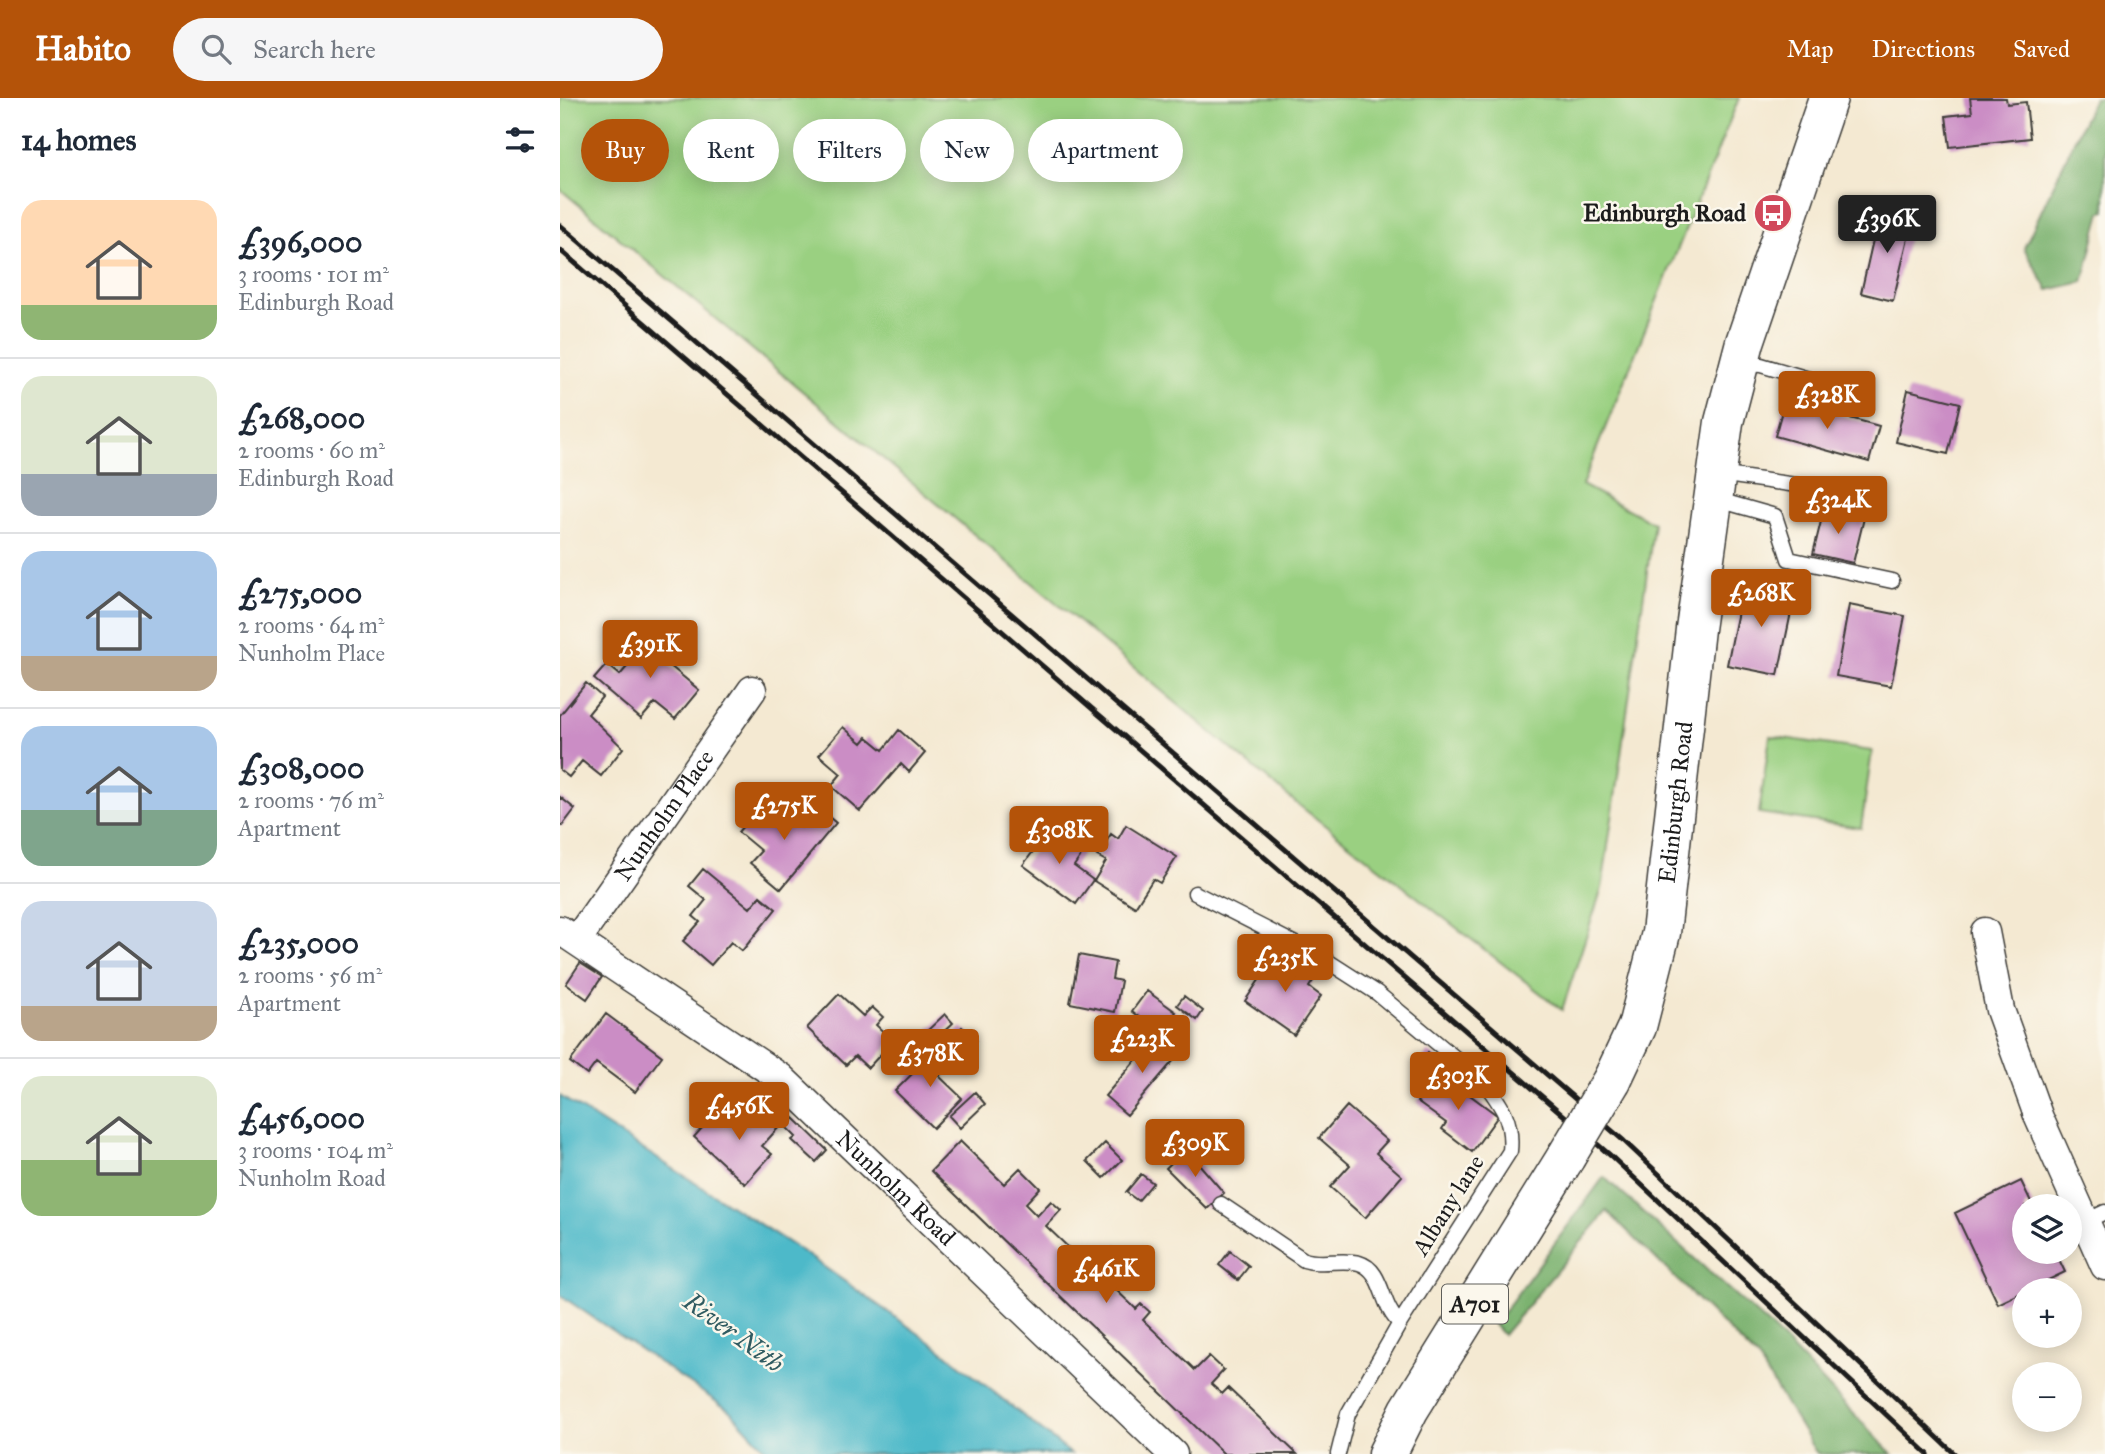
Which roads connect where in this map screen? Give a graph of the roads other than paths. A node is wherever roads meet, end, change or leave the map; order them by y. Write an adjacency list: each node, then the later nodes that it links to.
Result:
1 (1828, 98): 2 (main road, Edinburgh Road / A701)
2 (1739, 364): 3 (lane); 4 (main road, Edinburgh Road / A701)
3 (1812, 380)
4 (1715, 486): 5 (lane); 6 (lane); 17 (main road, Edinburgh Road / A701, bridge)
5 (1845, 492)
6 (1892, 581)
7 (752, 690): 10 (street, Nunholm Place)
8 (1195, 894): 14 (lane, Albany lane)
9 (1985, 932): 12 (street)
10 (568, 935): 15 (street, Nunholm Road)
11 (1220, 1203): 14 (lane)
12 (2095, 1217): 13 (street)
13 (2105, 1266)
14 (1400, 1323): 16 (lane, Albany lane)
15 (1173, 1454)
16 (1338, 1454)
17 (1387, 1454)

